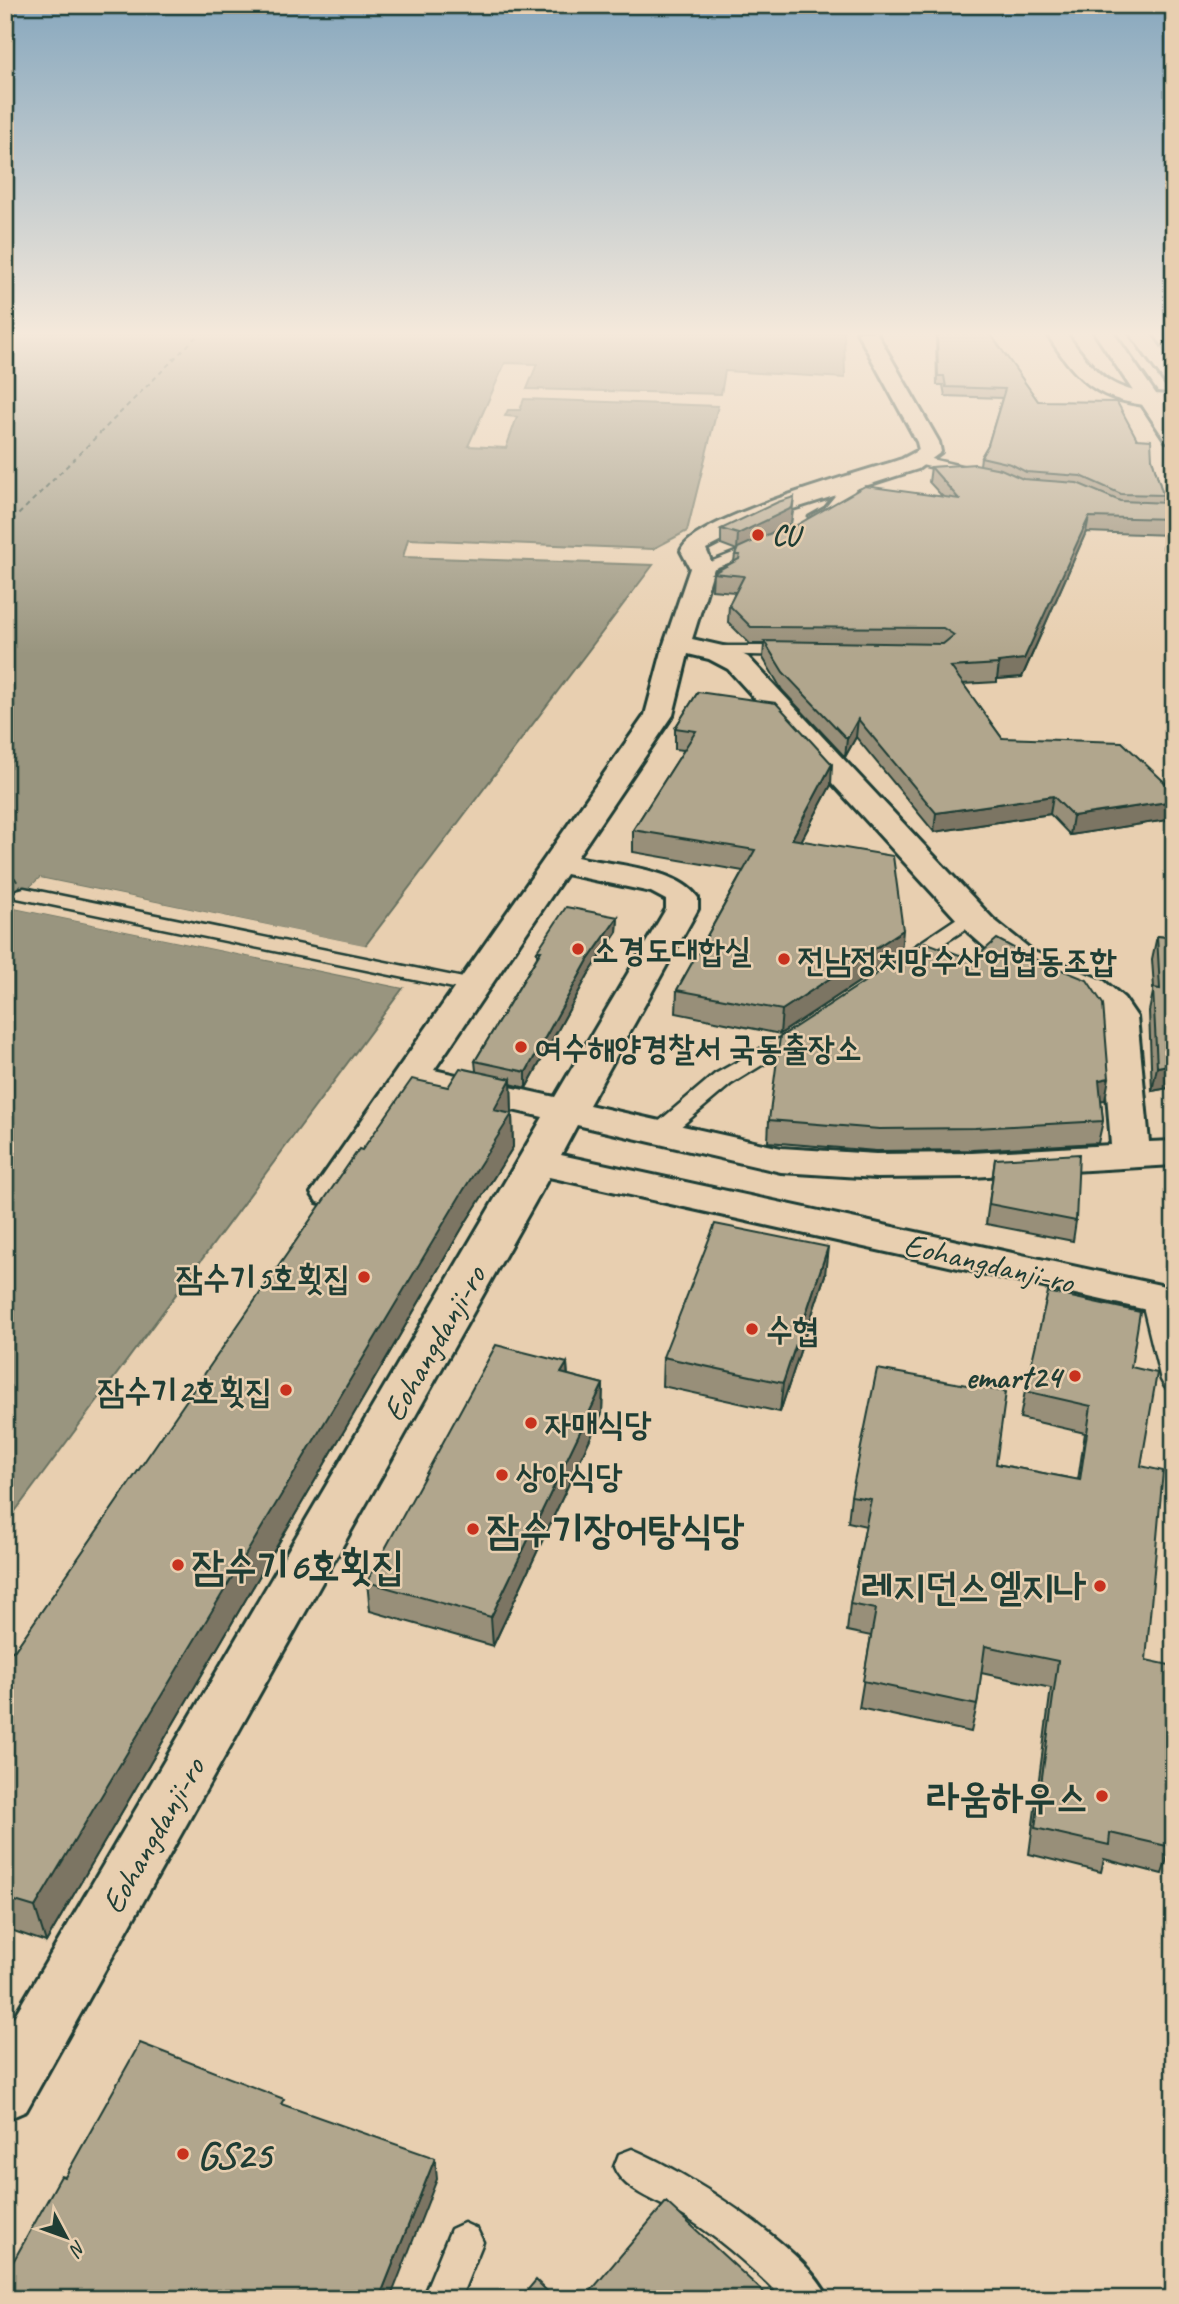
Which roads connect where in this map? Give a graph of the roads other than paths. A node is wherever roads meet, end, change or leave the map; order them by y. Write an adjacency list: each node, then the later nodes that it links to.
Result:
1 (927, 440): 2 (street)
2 (918, 460): 3 (lane); 4 (street)
3 (992, 477)
4 (853, 483): 5 (lane); 7 (street)
5 (804, 525)
6 (779, 537): 7 (lane)
7 (702, 568): 8 (street)
8 (677, 644): 9 (street); 11 (street)
9 (711, 651): 10 (lane); 13 (street)
10 (806, 652)
11 (558, 863): 15 (street); 18 (street)
12 (24, 894): 15 (lane)
13 (972, 916): 14 (lane); 21 (street)
14 (882, 976)
15 (473, 986): 17 (street)
16 (818, 1021): 19 (lane)
17 (411, 1076): 18 (street); 23 (street)
18 (566, 1112): 19 (street); 22 (street)
19 (658, 1134): 21 (street)
20 (1174, 1153): 21 (street)
21 (1131, 1157)
22 (537, 1162): 24 (street, Eohangdanji-ro); 26 (street, Eohangdanji-ro)
23 (310, 1224)
24 (1163, 1300): 25 (lane)
25 (1174, 1380)
26 (5, 2090)
27 (632, 2167): 30 (lane)
28 (464, 2242): 29 (lane)
29 (441, 2299)
30 (810, 2299)

